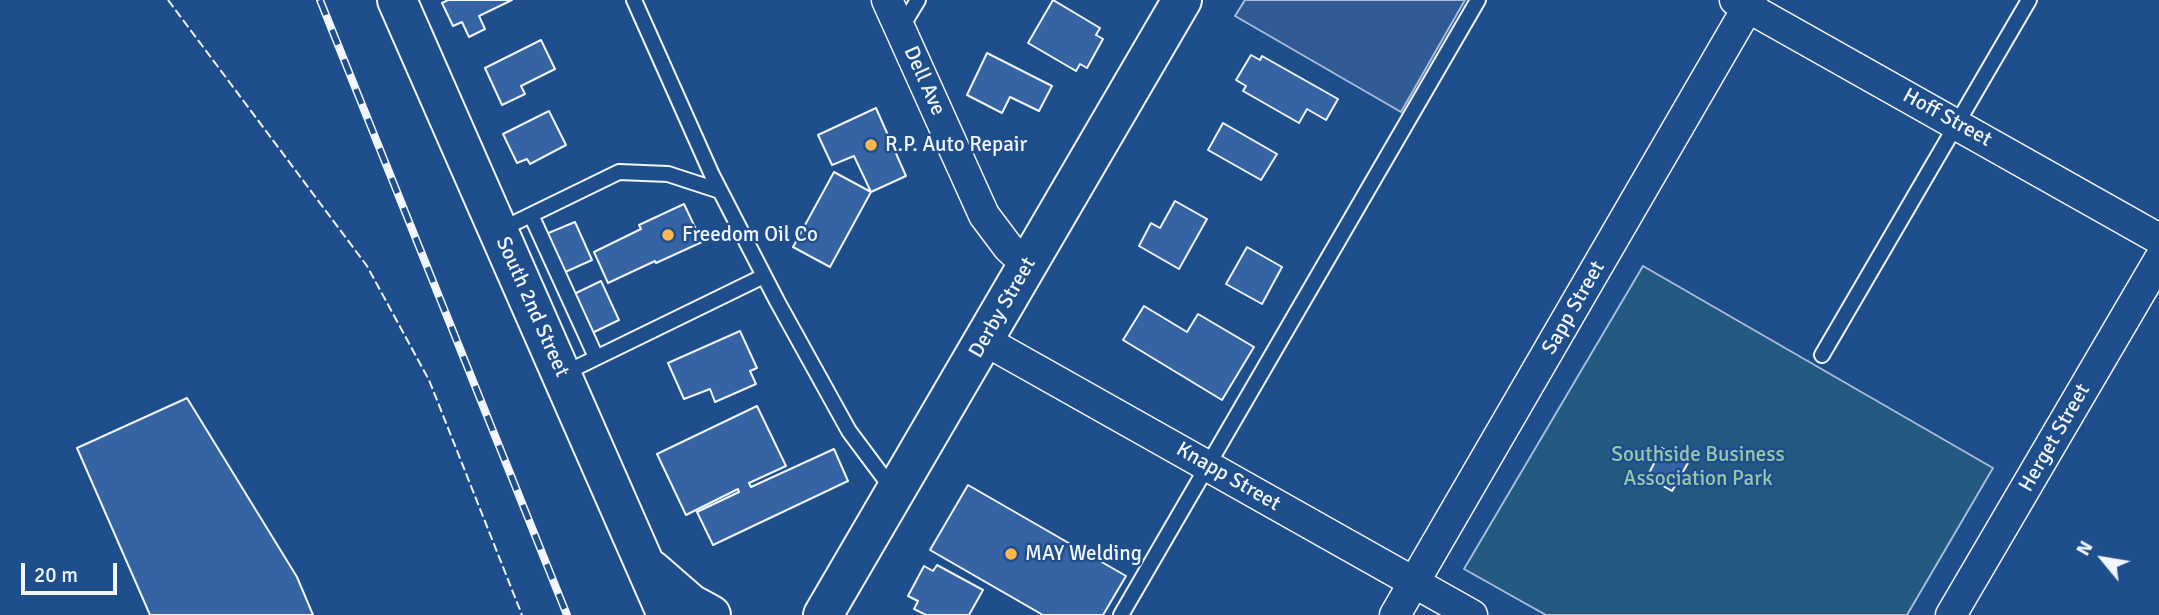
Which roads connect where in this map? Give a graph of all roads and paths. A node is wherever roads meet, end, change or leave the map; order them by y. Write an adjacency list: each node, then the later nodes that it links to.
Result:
1 (397, 0): 12 (main road, South 2nd Street)
2 (634, 0): 11 (lane)
3 (887, 0): 9 (street, Dell Ave)
4 (918, 0): 9 (lane)
5 (1182, 0): 15 (main road, Derby Street)
6 (1478, 0): 21 (lane)
7 (2029, 0): 10 (lane)
8 (1745, 2): 10 (street, Hoff Street); 25 (street, Sapp Street)
9 (901, 29): 15 (street, Dell Ave)
10 (1957, 123): 13 (street, Hoff Street); 18 (lane)
11 (720, 191): 12 (lane); 16 (lane)
12 (515, 223): 19 (lane); 20 (main road, South 2nd Street)
13 (2159, 239)
14 (2159, 260): 33 (street, Herget Street)
15 (1028, 266): 17 (main road, Derby Street)
16 (764, 276): 19 (lane); 22 (lane)
17 (984, 340): 21 (street, Knapp Street); 22 (main road, Derby Street)
18 (1822, 355)
19 (596, 357): 20 (lane)
20 (562, 375): 23 (main road, South 2nd Street)
21 (1209, 466): 25 (street, Knapp Street); 30 (lane)
22 (895, 493): 24 (main road, Derby Street)
23 (644, 563): 26 (main road, South 2nd Street); 27 (main road)
24 (850, 568): 28 (main road); 29 (main road, Derby Street)
25 (1414, 583): 31 (street, Sapp Street); 32 (street, Knapp Street)
26 (667, 615)
27 (711, 615)
28 (804, 615)
29 (823, 615)
30 (1121, 615)
31 (1395, 615)
32 (1472, 615)
33 (1951, 615)

